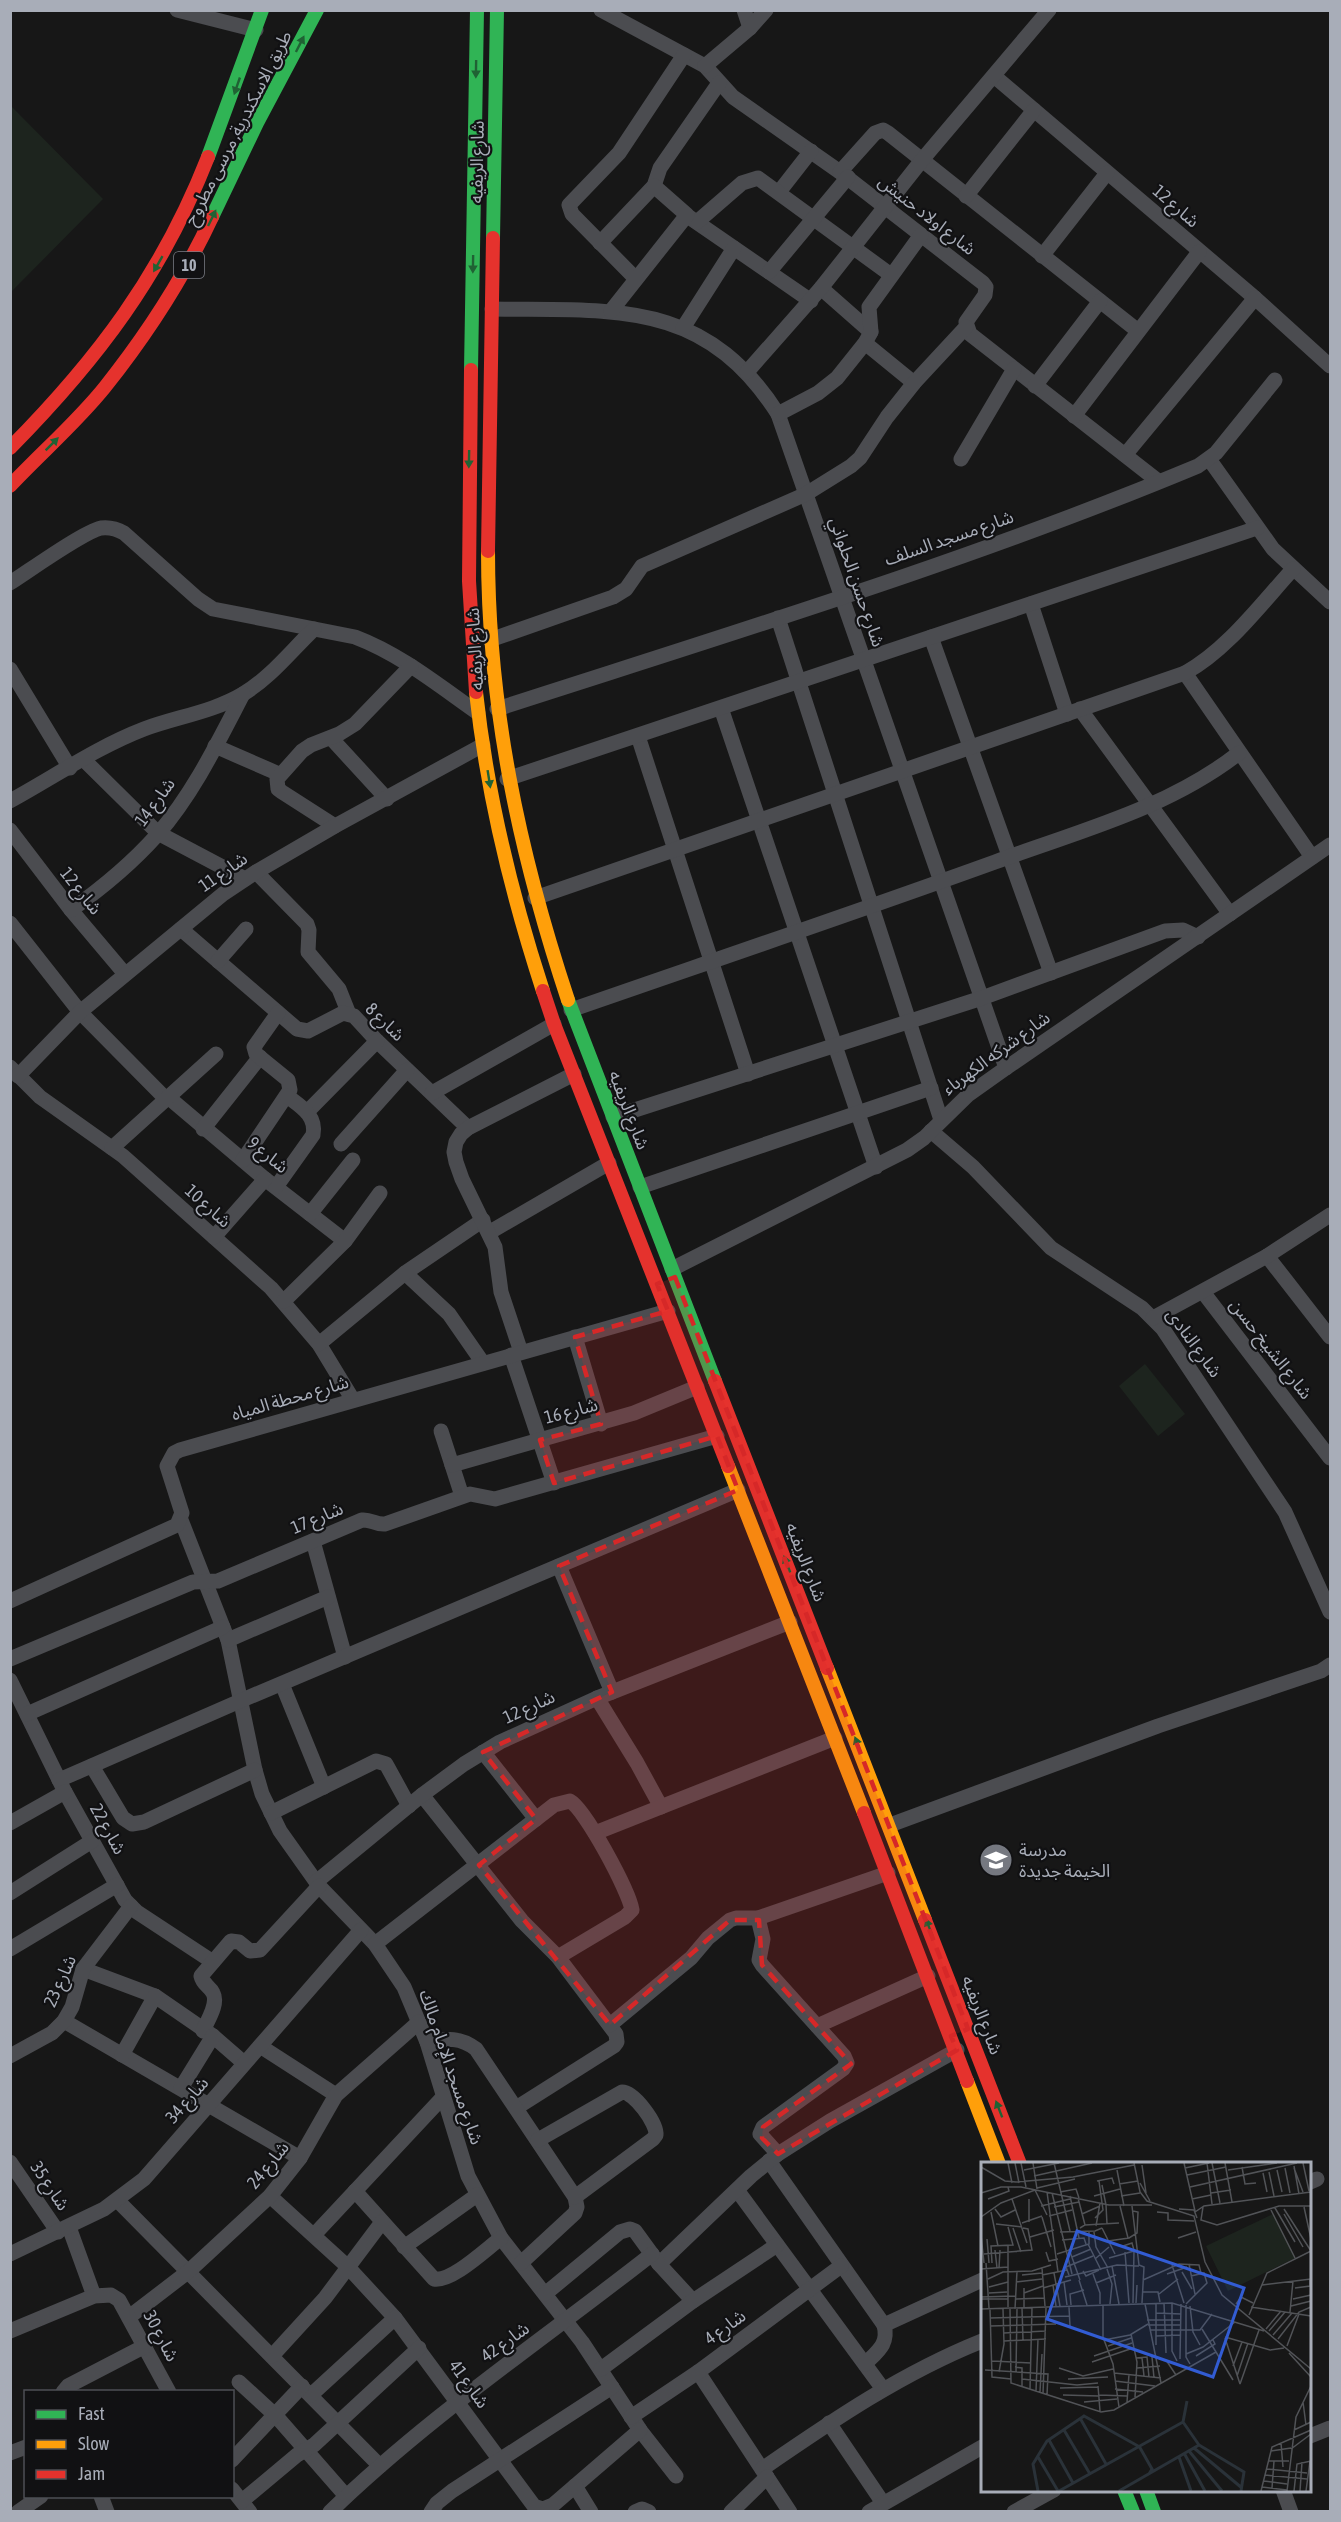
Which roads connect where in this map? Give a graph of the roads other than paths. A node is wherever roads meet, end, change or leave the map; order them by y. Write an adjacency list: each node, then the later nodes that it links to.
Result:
1 (177, 10): 11 (street)
2 (262, 10): 11 (street, طريق الاسكندرية, مرسى مطروح / 10)
3 (317, 10): 59 (street, طريق الاسكندرية, مرسى مطروح / 10, one-way to 3)
4 (477, 10): 61 (street, شارع الريفيه, one-way to 61)
5 (497, 10): 40 (street, شارع الريفيه)
6 (601, 10): 12 (street, شارع اولاد حنيش)
7 (744, 10): 10 (street)
8 (766, 10): 10 (street)
9 (1049, 10): 14 (street)
10 (750, 28): 13 (street)
11 (256, 30): 54 (street, طريق الاسكندرية, مرسى مطروح / 10, one-way to 54)
12 (684, 55): 13 (street, شارع اولاد حنيش); 28 (street)
13 (705, 66): 15 (street, شارع اولاد حنيش)
14 (994, 76): 16 (street, شارع 12); 18 (street)
15 (719, 83): 17 (street, شارع اولاد حنيش); 21 (street)
16 (1034, 110): 19 (street, شارع 12); 23 (street)
17 (811, 151): 20 (street, شارع اولاد حنيش); 22 (street)
18 (922, 160): 20 (street); 23 (street); 24 (street)
19 (1107, 173): 31 (street, شارع 12); 32 (street)
20 (844, 175): 24 (street, شارع اولاد حنيش); 25 (street)
21 (654, 186): 26 (street); 28 (street)
22 (779, 192): 25 (street); 26 (street)
23 (966, 196): 32 (street)
24 (885, 206): 27 (street, شارع اولاد حنيش); 29 (street)
25 (814, 218): 29 (street); 33 (street)
26 (692, 219): 30 (street); 35 (street)
27 (921, 235): 34 (street); 42 (street, شارع اولاد حنيش)
28 (600, 243): 35 (street)
29 (853, 247): 34 (street); 36 (street)
30 (734, 248): 33 (street); 43 (street)
31 (1199, 252): 37 (street, شارع 12); 44 (street)
32 (1042, 256): 39 (street)
33 (770, 272): 38 (street)
34 (891, 275): 45 (street)
35 (636, 279): 41 (street)
36 (821, 288): 38 (street); 45 (street)
37 (1255, 298): 46 (street, شارع 12); 55 (street)
38 (811, 301): 48 (street)
39 (1100, 301): 44 (street); 51 (street)
40 (492, 309): 41 (street, شارع حسن الحلواني); 62 (street, شارع الريفيه)
41 (611, 311): 43 (street, شارع حسن الحلواني)
42 (966, 327): 47 (street); 50 (street)
43 (683, 328): 48 (street, شارع حسن الحلواني)
44 (1138, 330): 53 (street)
45 (868, 337): 50 (street); 52 (street)
46 (1330, 366)
47 (1014, 369): 51 (street); 56 (street)
48 (747, 372): 52 (street, شارع حسن الحلواني)
49 (1275, 380): 57 (street, شارع مسجد السلف)
50 (914, 383): 60 (street)
51 (1035, 386): 53 (street)
52 (778, 414): 60 (street, شارع حسن الحلواني)
53 (1074, 416): 55 (street)
54 (10, 448)
55 (1125, 455): 58 (street)
56 (961, 459)
57 (1209, 459): 58 (street, شارع مسجد السلف); 63 (street)
58 (1158, 481): 66 (street, شارع مسجد السلف)
59 (10, 486)
60 (806, 494): 66 (street, شارع حسن الحلواني); 72 (street)
61 (468, 515): 62 (street); 82 (street, شارع الريفيه)
62 (489, 516): 72 (street, شارع الريفيه)
63 (1257, 528): 64 (street); 68 (street)
64 (1293, 569): 67 (street); 76 (street)
65 (10, 583): 70 (street)
66 (841, 596): 69 (street, شارع مسجد السلف); 73 (street, شارع حسن الحلواني)
67 (1330, 602)
68 (1031, 604): 71 (street); 81 (street)
69 (778, 618): 77 (street); 80 (street, شارع مسجد السلف)
70 (314, 629): 74 (street); 78 (street)
71 (931, 637): 73 (street); 87 (street)
72 (490, 640): 80 (street, شارع الريفيه)
73 (864, 660): 77 (street); 90 (street, شارع حسن الحلواني)
74 (411, 666): 82 (street); 84 (street)
75 (10, 669): 89 (street)
76 (1185, 673): 81 (street); 88 (street)
77 (798, 682): 79 (street); 93 (street)
78 (243, 694): 86 (street, شارع 14); 89 (street)
79 (721, 708): 83 (street); 97 (street)
80 (497, 709): 92 (street, شارع الريفيه)
81 (1073, 712): 87 (street); 96 (street)
82 (478, 713): 85 (street, شارع الريفيه)
83 (638, 736): 92 (street); 103 (street)
84 (331, 738): 91 (street); 94 (street)
85 (483, 745): 94 (street, شارع 11); 127 (street, شارع الريفيه, one-way to 127)
86 (215, 746): 91 (street); 100 (street, شارع 14)
87 (970, 747): 90 (street); 104 (street)
88 (1239, 753): 96 (street); 105 (street)
89 (77, 764): 95 (street); 100 (street)
90 (903, 770): 93 (street); 107 (street, شارع حسن الحلواني)
91 (279, 774): 98 (street)
92 (507, 779): 108 (street, شارع الريفيه)
93 (835, 794): 97 (street); 109 (street)
94 (387, 799): 98 (street, شارع 11)
95 (10, 801)
96 (1151, 806): 104 (street); 111 (street)
97 (759, 820): 103 (street); 115 (street)
98 (336, 826): 106 (street, شارع 11)
99 (10, 830): 102 (street, شارع 12)
100 (158, 833): 106 (street); 110 (street, شارع 14)
101 (1330, 845): 105 (street, شارع شركه الكهرباء)
102 (16, 849): 110 (street, شارع 12)
103 (675, 849): 108 (street); 118 (street)
104 (1009, 857): 107 (street); 120 (street)
105 (1312, 857): 111 (street, شارع شركه الكهرباء)
106 (251, 876): 113 (street, شارع 11); 125 (street)
107 (942, 881): 109 (street); 121 (street, شارع حسن الحلواني)
108 (535, 898): 122 (street, شارع الريفيه)
109 (872, 906): 115 (street); 126 (street)
110 (71, 910): 119 (street, شارع 12)
111 (1230, 914): 116 (street, شارع شركه الكهرباء)
112 (10, 922): 123 (street, شارع 9)
113 (181, 929): 117 (street, شارع 8); 119 (street, شارع 11)
114 (246, 929): 117 (street)
115 (796, 932): 118 (street); 129 (street)
116 (1198, 937): 120 (street); 132 (street, شارع شركه الكهرباء)
117 (218, 961): 124 (street, شارع 8)
118 (711, 962): 122 (street); 136 (street)
119 (124, 974): 123 (street, شارع 11)
120 (1052, 974): 121 (street)
121 (982, 998): 126 (street); 132 (street, شارع حسن الحلواني)
122 (570, 1010): 143 (street, شارع الريفيه)
123 (80, 1012): 134 (street, شارع 11); 140 (street, شارع 9)
124 (278, 1013): 125 (street, شارع 8); 131 (street)
125 (349, 1014): 128 (street, شارع 8)
126 (910, 1022): 129 (street); 137 (street)
127 (554, 1024): 135 (street, شارع الريفيه); 138 (street)
128 (377, 1041): 133 (street, شارع 8); 141 (street)
129 (835, 1045): 136 (street); 142 (street)
130 (216, 1054): 140 (street)
131 (260, 1057): 139 (street); 146 (street)
132 (1006, 1068): 144 (street, شارع شركه الكهرباء)
133 (407, 1070): 138 (street, شارع 8); 147 (street)
134 (14, 1071): 148 (street, شارع 10)
135 (574, 1074): 145 (street); 151 (street, شارع الريفيه)
136 (748, 1074): 143 (street)
137 (931, 1088): 142 (street); 144 (street)
138 (432, 1094): 145 (street, شارع 8)
139 (287, 1096): 141 (street); 149 (street)
140 (167, 1098): 146 (street, شارع 9); 148 (street)
141 (307, 1112): 153 (street)
142 (858, 1113): 152 (street); 154 (street)
143 (613, 1117): 154 (street, شارع الريفيه)
144 (936, 1126): 152 (street, شارع شركه الكهرباء); 168 (street, شارع النادى)
145 (468, 1128): 158 (street)
146 (203, 1129): 149 (street, شارع 9)
147 (341, 1144)
148 (112, 1148): 159 (street, شارع 10)
149 (243, 1160): 153 (street, شارع 9)
150 (353, 1160): 156 (street)
151 (609, 1163): 158 (street); 164 (street, شارع الريفيه)
152 (876, 1167): 163 (street, شارع شركه الكهرباء)
153 (270, 1183): 156 (street, شارع 9); 159 (street)
154 (640, 1186): 163 (street, شارع الريفيه)
155 (380, 1193): 160 (street)
156 (310, 1214): 160 (street, شارع 9)
157 (1328, 1222): 161 (street)
158 (486, 1226): 162 (street); 172 (street)
159 (214, 1238): 166 (street, شارع 10)
160 (345, 1241): 166 (street)
161 (1267, 1256): 165 (street); 170 (street)
162 (405, 1273): 171 (street); 173 (street)
163 (674, 1273): 164 (street); 215 (street, شارع الريفيه, one-way to 163)
164 (657, 1284): 167 (street, شارع الريفيه)
165 (1203, 1292): 168 (street); 180 (street, شارع الشيخ حسن)
166 (284, 1301): 171 (street, شارع 10)
167 (668, 1311): 169 (street, شارع محطة المياه); 174 (street, شارع الريفيه)
168 (1153, 1318): 191 (street, شارع النادى)
169 (575, 1337): 172 (street, شارع محطة المياه); 176 (street)
170 (1330, 1337)
171 (319, 1344): 175 (street, شارع 10)
172 (516, 1353): 173 (street, شارع محطة المياه); 179 (street)
173 (483, 1363): 175 (street, شارع محطة المياه)
174 (698, 1387): 176 (street, شارع 16); 178 (street, شارع الريفيه)
175 (353, 1400): 185 (street, شارع محطة المياه)
176 (601, 1424): 179 (street, شارع 16)
177 (441, 1431): 181 (street)
178 (717, 1436): 182 (street, شارع 17); 183 (street, شارع الريفيه)
179 (540, 1440): 181 (street, شارع 16); 182 (street)
180 (1330, 1458)
181 (452, 1465): 184 (street)
182 (554, 1483): 184 (street, شارع 17)
183 (738, 1490): 187 (street); 192 (street, شارع الريفيه)
184 (462, 1496): 186 (street, شارع 17)
185 (181, 1520): 188 (street, شارع مسجد الإمام مالك); 190 (street)
186 (313, 1541): 188 (street, شارع 17); 189 (street)
187 (559, 1566): 194 (street); 199 (street)
188 (205, 1582): 193 (street, شارع مسجد الإمام مالك); 195 (street, شارع 17)
189 (328, 1597): 193 (street); 194 (street)
190 (10, 1601)
191 (1330, 1612)
192 (790, 1622): 199 (street, شارع 12); 203 (street, شارع الريفيه)
193 (226, 1634): 201 (street, شارع مسجد الإمام مالك); 202 (street)
194 (345, 1657): 198 (street)
195 (10, 1659)
196 (1330, 1665): 215 (street)
197 (10, 1680): 202 (street, شارع 22)
198 (282, 1684): 201 (street); 208 (street)
199 (612, 1692): 200 (street, شارع 12)
200 (597, 1698): 204 (street, شارع 12); 211 (street)
201 (240, 1701): 205 (street); 206 (street, شارع مسجد الإمام مالك)
202 (27, 1714): 207 (street, شارع 22)
203 (835, 1738): 211 (street); 219 (street, شارع الريفيه)
204 (483, 1752): 209 (street, شارع 12); 213 (street)
205 (92, 1766): 206 (street); 207 (street)
206 (255, 1770): 212 (street, شارع مسجد الإمام مالك)
207 (62, 1786): 214 (street); 217 (street, شارع 22)
208 (324, 1786): 210 (street); 212 (street)
209 (422, 1795): 210 (street, شارع 12); 218 (street)
210 (408, 1806): 220 (street, شارع 12)
211 (661, 1807): 216 (street)
212 (271, 1813): 220 (street, شارع مسجد الإمام مالك)
213 (536, 1820): 216 (street); 218 (street)
214 (10, 1823)
215 (890, 1825): 237 (street, شارع الريفيه, one-way to 215)
216 (595, 1833): 228 (street)
217 (92, 1841): 221 (street, شارع 22); 222 (street)
218 (479, 1865): 227 (street); 228 (street)
219 (888, 1873): 224 (street); 231 (street, شارع الريفيه)
220 (317, 1884): 225 (street, شارع مسجد الإمام مالك); 229 (street, شارع 12)
221 (117, 1885): 223 (street, شارع 22); 226 (street)
222 (10, 1893)
223 (131, 1906): 229 (street, شارع 22); 230 (street, شارع 23)
224 (758, 1918): 235 (street); 236 (street)
225 (361, 1930): 227 (street, شارع مسجد الإمام مالك); 241 (street, شارع 34)
226 (13, 1943)
227 (375, 1944): 234 (street, شارع مسجد الإمام مالك)
228 (558, 1957): 235 (street)
229 (213, 1962): 238 (street)
230 (83, 1969): 232 (street); 233 (street, شارع 23)
231 (928, 1976): 236 (street); 240 (street, شارع الريفيه)
232 (155, 1996): 238 (street); 242 (street)
233 (64, 2021): 242 (street); 243 (street, شارع 23)
234 (419, 2022): 239 (street, شارع مسجد الإمام مالك); 246 (street, شارع 24)
235 (610, 2025): 249 (street)
236 (817, 2026): 252 (street)
237 (968, 2029): 240 (street); 255 (street, شارع الريفيه, one-way to 237)
238 (208, 2034): 244 (street); 245 (street)
239 (427, 2042): 247 (street, شارع مسجد الإمام مالك); 249 (street)
240 (954, 2043): 252 (street, شارع 42); 254 (street, شارع الريفيه)
241 (260, 2046): 244 (street, شارع 34); 246 (street)
242 (122, 2055): 245 (street)
243 (10, 2056)
244 (244, 2064): 248 (street, شارع 34)
245 (181, 2088): 248 (street)
246 (336, 2094): 251 (street, شارع 24)
247 (443, 2097): 257 (street); 259 (street, شارع مسجد الإمام مالك)
248 (210, 2104): 251 (street); 261 (street, شارع 34)
249 (516, 2108): 250 (street)
250 (538, 2140): 260 (street); 260 (street)
251 (300, 2158): 258 (street, شارع 24)
252 (773, 2158): 256 (street, شارع 42); 271 (street)
253 (10, 2162): 263 (street, شارع 35)
254 (999, 2162)
255 (1020, 2162)
256 (737, 2190): 266 (street); 269 (street, شارع 42)
257 (355, 2192): 262 (street); 264 (street)
258 (270, 2196): 264 (street, شارع 41); 273 (street, شارع 24)
259 (477, 2196): 265 (street, شارع مسجد الإمام مالك); 267 (street)
260 (575, 2197): 270 (street)
261 (117, 2200): 263 (street, شارع 34); 273 (street)
262 (381, 2222): 267 (street); 272 (street)
263 (63, 2230): 268 (street, شارع 34); 277 (street, شارع 35)
264 (314, 2235): 272 (street, شارع 41)
265 (501, 2238): 267 (street); 270 (street, شارع مسجد الإمام مالك)
266 (777, 2245): 275 (street); 278 (street)
267 (404, 2247)
268 (10, 2254)
269 (656, 2259): 276 (street); 278 (street); 281 (street, شارع 42)
270 (521, 2263): 276 (street, شارع مسجد الإمام مالك)
271 (841, 2266): 275 (street, شارع 4); 282 (street)
272 (348, 2267): 280 (street, شارع 41); 287 (street)
273 (189, 2271): 279 (street, شارع 24); 287 (street)
274 (981, 2280): 282 (street)
275 (810, 2289): 288 (street); 290 (street, شارع 4)
276 (545, 2294): 281 (street, شارع مسجد الإمام مالك)
277 (94, 2296): 279 (street, شارع 30); 283 (street)
278 (693, 2301): 289 (street)
279 (129, 2317): 285 (street, شارع 30)
280 (395, 2318): 286 (street, شارع 41); 296 (street)
281 (566, 2321): 289 (street, شارع مسجد الإمام مالك); 297 (street, شارع 42)
282 (884, 2325): 288 (street)
283 (10, 2331)
284 (981, 2341): 293 (street)
285 (145, 2346): 294 (street); 295 (street, شارع 30)
286 (419, 2348): 297 (street, شارع 41); 300 (street)
287 (272, 2356): 296 (street)
288 (865, 2364): 293 (street)
289 (602, 2369): 292 (street, شارع مسجد الإمام مالك)
290 (698, 2372): 299 (street, شارع 4); 310 (street)
291 (239, 2382): 298 (street)
292 (612, 2387): 299 (street, شارع مسجد الإمام مالك); 308 (street)
293 (883, 2389): 301 (street)
294 (64, 2390)
295 (168, 2390)
296 (306, 2390): 298 (street); 300 (street)
297 (457, 2400): 308 (street, شارع 41); 309 (street, شارع 42)
298 (276, 2416): 306 (street); 307 (street)
299 (631, 2417): 303 (street, شارع مسجد الإمام مالك)
300 (339, 2423): 306 (street); 309 (street)
301 (829, 2423): 310 (street); 320 (street)
302 (1330, 2428): 304 (street)
303 (640, 2430): 311 (street, شارع مسجد الإمام مالك); 312 (street, شارع 41)
304 (1311, 2436)
305 (981, 2448): 320 (street)
306 (306, 2449): 317 (street); 319 (street)
307 (234, 2458)
308 (500, 2461): 312 (street, شارع 41); 323 (street)
309 (380, 2466): 317 (street, شارع 42)
310 (765, 2473): 327 (street); 328 (street)
311 (676, 2476)
312 (575, 2486): 324 (street)
313 (1050, 2492): 330 (street)
314 (1125, 2492): 331 (street)
315 (1151, 2492): 332 (street)
316 (1284, 2492): 333 (street)
317 (346, 2496): 322 (street, شارع 42)
318 (38, 2498): 321 (street)
319 (242, 2501)
320 (883, 2503): 329 (street)
321 (18, 2511)
322 (330, 2511)
323 (431, 2511)
324 (591, 2511)
325 (635, 2511): 326 (street)
326 (649, 2511)
327 (731, 2511)
328 (790, 2511)
329 (869, 2511)
330 (1014, 2511)
331 (1133, 2511)
332 (1154, 2511)
333 (1291, 2511)

